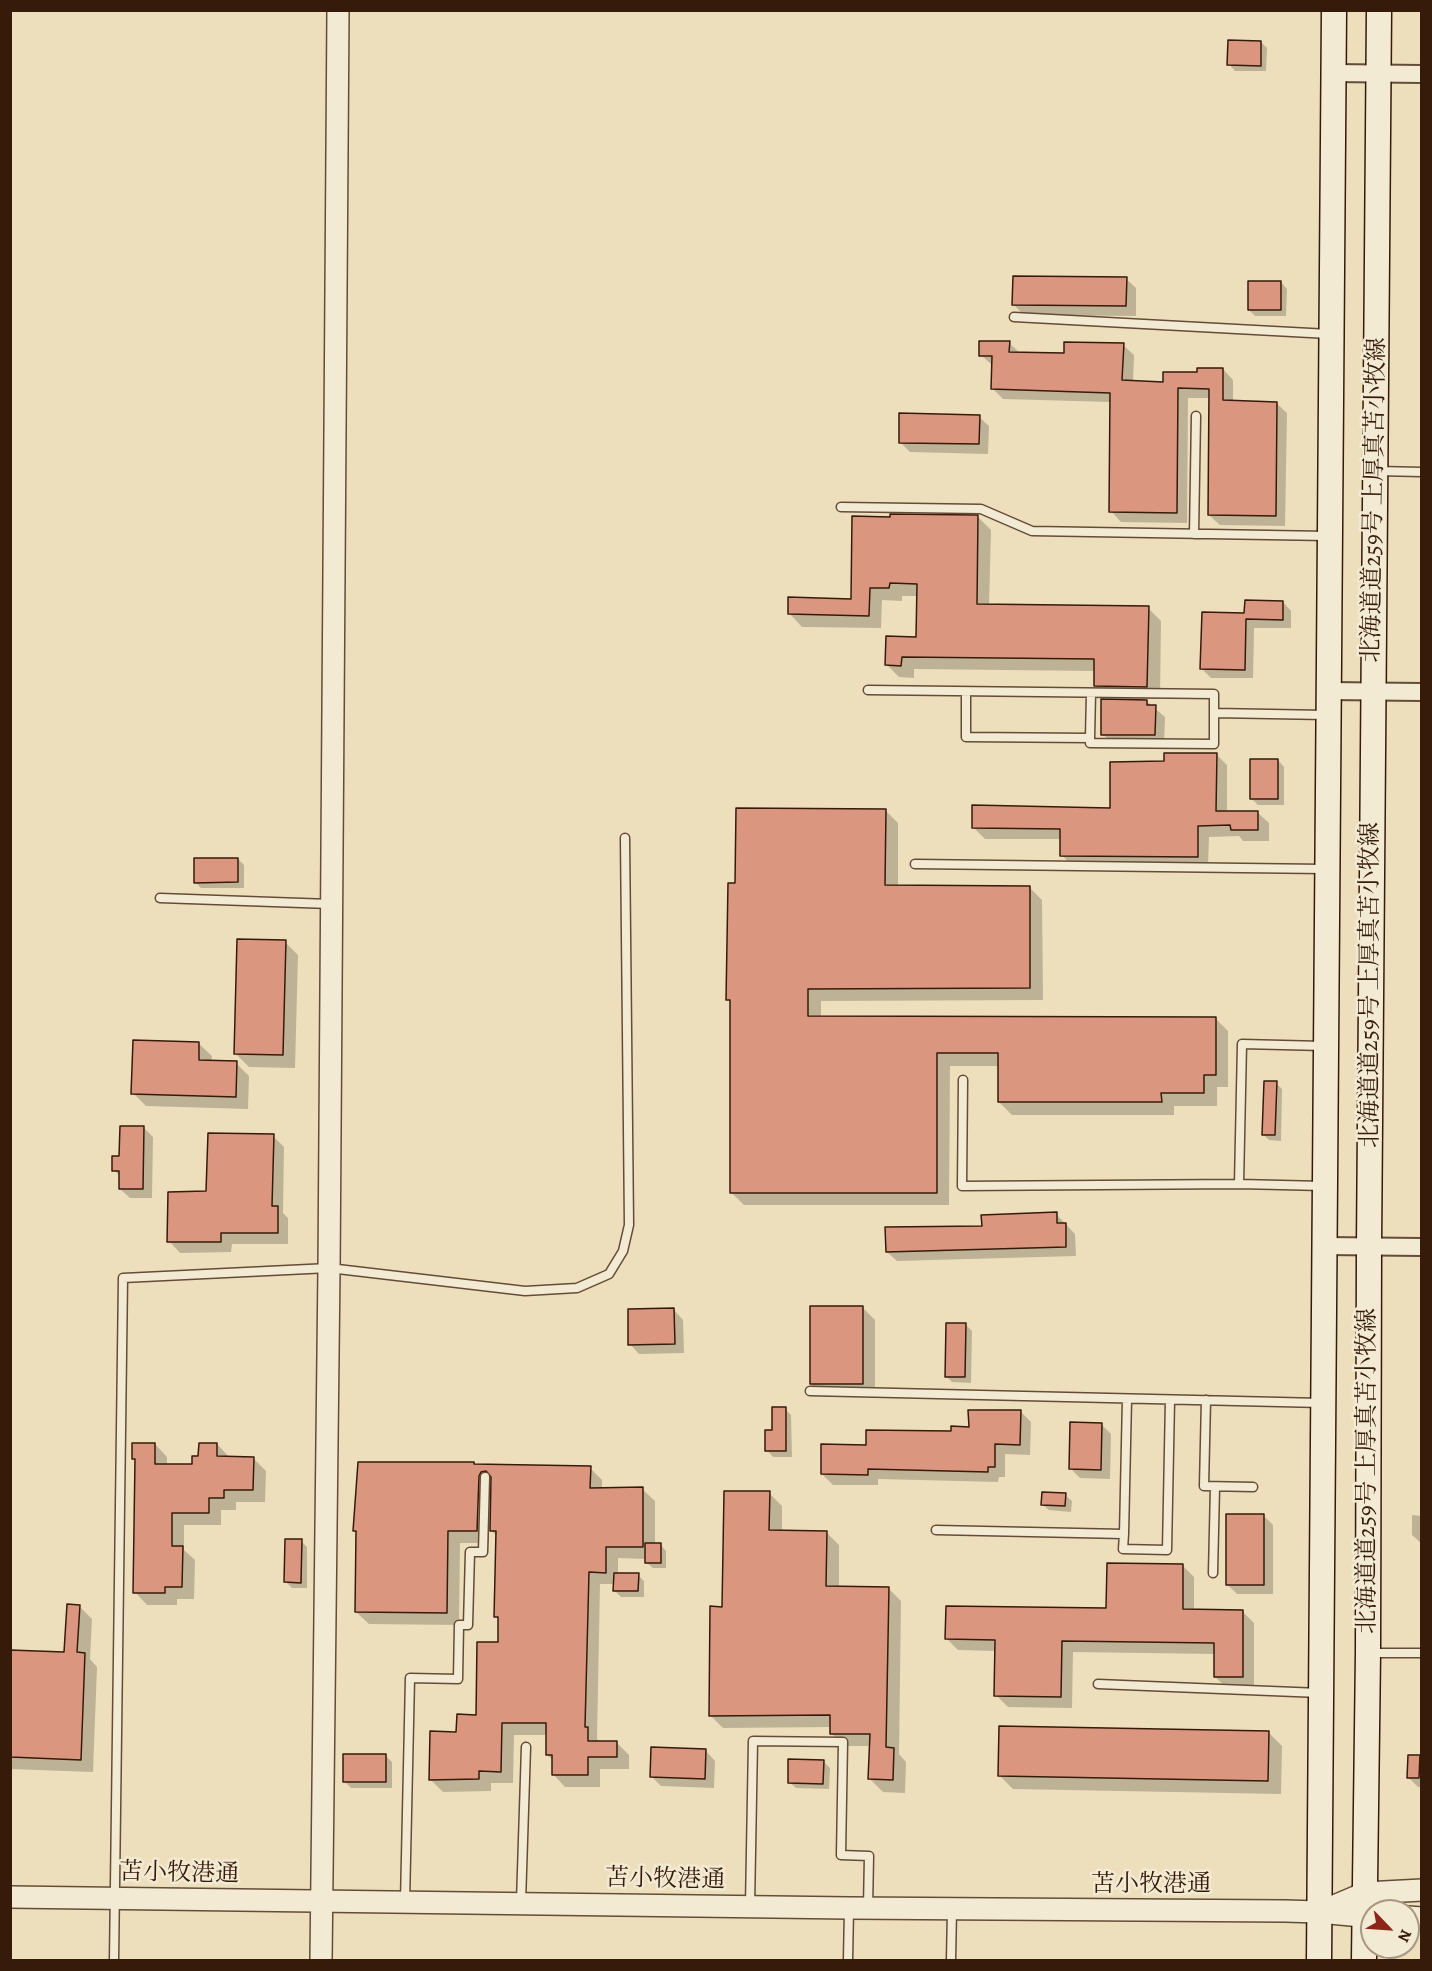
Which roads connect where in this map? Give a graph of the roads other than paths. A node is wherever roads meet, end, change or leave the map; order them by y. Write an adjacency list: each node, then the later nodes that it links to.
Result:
1 (338, 10): 28 (street)
2 (1334, 10): 4 (main road, 北海道道259号 上厚真苫小牧線)
3 (1379, 10): 5 (main road, 北海道道259号 上厚真苫小牧線)
4 (1334, 73): 5 (street); 8 (main road, 北海道道259号 上厚真苫小牧線)
5 (1378, 74): 6 (street); 10 (main road, 北海道道259号 上厚真苫小牧線)
6 (1422, 74)
7 (1014, 317): 8 (lane)
8 (1333, 334): 14 (main road, 北海道道259号 上厚真苫小牧線)
9 (1196, 416): 13 (lane)
10 (1376, 471): 11 (lane); 18 (main road, 北海道道259号 上厚真苫小牧線)
11 (1422, 472)
12 (841, 507): 13 (lane)
13 (1194, 534): 14 (lane)
14 (1331, 536): 16 (main road, 北海道道259号 上厚真苫小牧線)
15 (868, 690): 17 (lane)
16 (1329, 691): 18 (street); 22 (main road, 北海道道259号 上厚真苫小牧線)
17 (966, 692): 20 (lane); 23 (lane)
18 (1373, 692): 19 (street); 34 (main road, 北海道道259号 上厚真苫小牧線)
19 (1422, 692)
20 (1091, 693): 21 (lane); 23 (lane)
21 (1214, 713): 22 (lane); 23 (lane)
22 (1329, 715): 26 (main road, 北海道道259号 上厚真苫小牧線)
23 (1090, 738)
24 (625, 838): 36 (lane)
25 (915, 864): 26 (lane)
26 (1328, 869): 29 (main road, 北海道道259号 上厚真苫小牧線)
27 (160, 898): 28 (lane)
28 (330, 904): 36 (street)
29 (1326, 1047): 31 (lane); 32 (main road, 北海道道259号 上厚真苫小牧線)
30 (963, 1080): 31 (lane)
31 (1239, 1184): 32 (lane)
32 (1325, 1186): 33 (main road, 北海道道259号 上厚真苫小牧線)
33 (1325, 1246): 34 (street); 41 (main road, 北海道道259号 上厚真苫小牧線)
34 (1369, 1246): 35 (street); 48 (main road, 北海道道259号 上厚真苫小牧線)
35 (1422, 1247)
36 (329, 1268): 56 (lane); 58 (street)
37 (810, 1391): 38 (lane)
38 (1127, 1399): 39 (lane); 46 (lane)
39 (1170, 1400): 40 (lane); 46 (lane)
40 (1206, 1400): 41 (lane); 43 (lane)
41 (1323, 1402): 51 (main road, 北海道道259号 上厚真苫小牧線)
42 (485, 1477): 59 (lane)
43 (1215, 1487): 44 (lane); 47 (lane)
44 (1253, 1487)
45 (936, 1530): 46 (lane)
46 (1124, 1534)
47 (1213, 1573)
48 (1368, 1653): 49 (lane); 54 (main road, 北海道道259号 上厚真苫小牧線)
49 (1422, 1653)
50 (1098, 1684): 51 (lane)
51 (1320, 1693): 64 (main road, 北海道道259号 上厚真苫小牧線)
52 (526, 1747): 60 (lane)
53 (1422, 1890): 54 (street, 苫小牧港通)
54 (1365, 1893): 57 (main road, 北海道道259号 上厚真苫小牧線); 64 (street, 苫小牧港通)
55 (10, 1897): 56 (street, 苫小牧港通)
56 (115, 1898): 58 (street, 苫小牧港通); 66 (lane)
57 (1366, 1899)
58 (322, 1901): 59 (street, 苫小牧港通); 67 (street)
59 (405, 1902): 60 (street, 苫小牧港通)
60 (521, 1904): 61 (street, 苫小牧港通)
61 (750, 1907): 62 (street, 苫小牧港通); 62 (lane)
62 (858, 1908): 63 (street, 苫小牧港通); 68 (lane)
63 (952, 1909): 64 (street, 苫小牧港通); 69 (lane)
64 (1319, 1912): 65 (street, 苫小牧港通); 70 (main road, 北海道道259号 上厚真苫小牧線)
65 (1360, 1916)
66 (114, 1960)
67 (321, 1960)
68 (848, 1960)
69 (951, 1960)
70 (1319, 1960)

